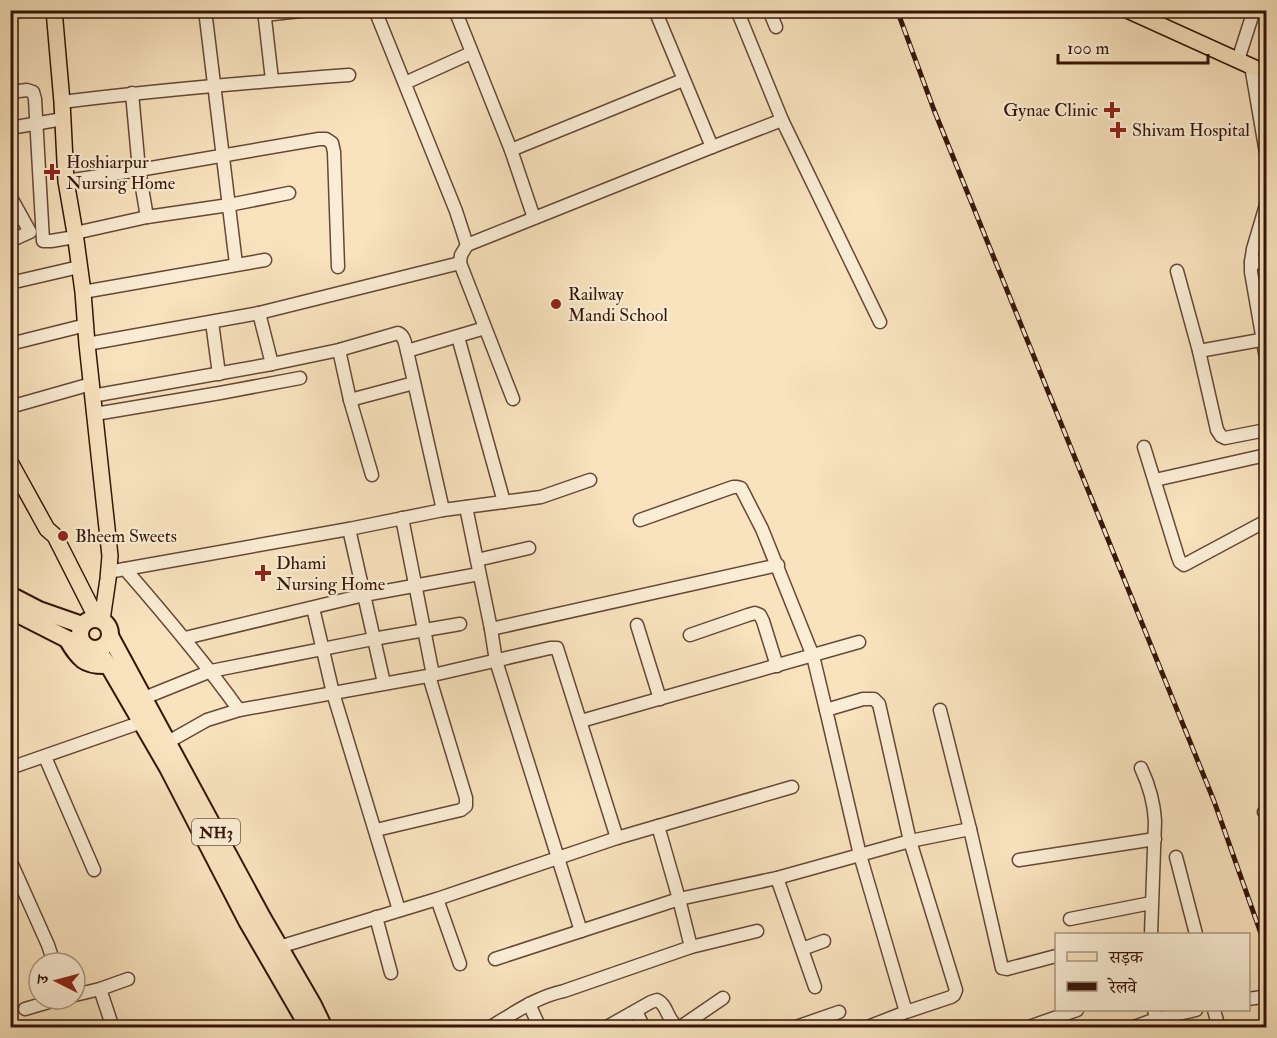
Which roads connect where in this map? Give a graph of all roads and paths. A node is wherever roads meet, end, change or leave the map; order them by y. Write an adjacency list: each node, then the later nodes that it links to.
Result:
1 (54, 10): 23 (main road)
2 (205, 10): 20 (street)
3 (309, 10): 11 (street)
4 (375, 10): 19 (street)
5 (455, 10): 13 (street)
6 (655, 10): 18 (street)
7 (737, 10): 25 (street)
8 (769, 10): 12 (street)
9 (1127, 10): 14 (main road)
10 (1254, 10): 14 (street)
11 (264, 13): 17 (street)
12 (776, 27)
13 (471, 53): 19 (street); 30 (street)
14 (1245, 63): 15 (main road); 28 (street)
15 (1266, 73)
16 (349, 75): 17 (street)
17 (272, 80): 20 (street)
18 (683, 80): 29 (street); 30 (street)
19 (405, 83): 44 (street)
20 (214, 85): 22 (street); 31 (street)
21 (10, 92): 26 (street)
22 (132, 93): 23 (street); 32 (street)
23 (62, 102): 24 (main road)
24 (63, 119): 26 (street); 33 (main road)
25 (782, 120): 29 (street); 57 (street)
26 (36, 124): 27 (street); 43 (street)
27 (10, 128)
28 (1266, 146)
29 (712, 147): 39 (street)
30 (511, 150): 39 (street)
31 (223, 154): 32 (street); 36 (street); 51 (street)
32 (139, 170): 33 (street); 38 (street)
33 (66, 181): 41 (main road)
34 (288, 193): 36 (street)
35 (10, 196): 40 (street)
36 (229, 205): 38 (street); 49 (street)
37 (1266, 205): 46 (street)
38 (147, 217): 41 (street)
39 (534, 218): 44 (street)
40 (30, 232): 42 (street); 43 (street)
41 (75, 235): 43 (street); 50 (main road)
42 (10, 241)
43 (43, 241)
44 (467, 245): 47 (street)
45 (265, 260): 49 (street)
46 (1251, 262): 48 (street); 61 (street)
47 (460, 263): 55 (street); 59 (street)
48 (1266, 263)
49 (236, 264): 54 (street)
50 (79, 267): 53 (street); 54 (main road)
51 (338, 267)
52 (1177, 271): 66 (street)
53 (10, 283)
54 (83, 292): 58 (main road)
55 (259, 313): 56 (street); 68 (street)
56 (212, 322): 63 (street); 69 (street)
57 (880, 322)
58 (86, 325): 62 (street); 63 (main road)
59 (485, 328): 60 (street); 73 (street)
60 (458, 337): 65 (street); 84 (street)
61 (1265, 340): 66 (street); 67 (street)
62 (10, 344)
63 (87, 344): 72 (main road)
64 (339, 350): 65 (street); 68 (street); 74 (street)
65 (407, 351): 71 (street)
66 (1199, 351): 77 (street)
67 (1266, 358)
68 (272, 364): 69 (street)
69 (219, 374): 72 (street)
70 (300, 378): 76 (street)
71 (414, 383): 74 (street); 86 (street)
72 (92, 390): 75 (street); 76 (main road)
73 (513, 399)
74 (350, 400): 81 (street)
75 (10, 407)
76 (95, 414): 94 (main road)
77 (1266, 430)
78 (1144, 447): 83 (street)
79 (1266, 455): 83 (street)
80 (10, 462): 102 (main road)
81 (372, 475)
82 (590, 480): 84 (street)
83 (1155, 480): 89 (street)
84 (504, 502): 85 (street)
85 (466, 507): 86 (street); 92 (street)
86 (443, 510): 87 (street)
87 (402, 518): 90 (street); 96 (street)
88 (640, 520): 93 (street)
89 (1266, 521)
90 (349, 529): 94 (street); 98 (street)
91 (529, 548): 92 (street)
92 (477, 560): 95 (street)
93 (778, 565): 104 (street); 113 (street)
94 (114, 567): 102 (main road); 107 (street)
95 (479, 574): 96 (street); 104 (street)
96 (415, 586): 98 (street); 105 (street)
97 (10, 595): 102 (highway)
98 (364, 595): 99 (street); 109 (street)
99 (313, 608): 107 (street); 112 (street)
100 (13, 614): 108 (highway)
101 (460, 624): 105 (street)
102 (98, 625): 111 (highway); 111 (highway); 121 (highway, NH3)
103 (637, 625): 122 (street)
104 (491, 629): 114 (street)
105 (424, 630): 109 (street); 118 (street)
106 (690, 635): 116 (street)
107 (185, 638): 117 (street)
108 (67, 639): 111 (highway); 115 (highway)
109 (373, 639): 112 (street); 119 (street)
110 (859, 642): 113 (street)
111 (90, 647): 115 (highway, NH3)
112 (322, 649): 117 (street); 120 (street)
113 (813, 656): 116 (street); 124 (street)
114 (496, 661): 118 (street); 126 (street); 141 (street)
115 (108, 665): 127 (highway, NH3)
116 (777, 666): 122 (street)
117 (211, 671): 121 (street); 123 (street)
118 (431, 675): 119 (street); 135 (street)
119 (384, 683): 120 (street)
120 (333, 693): 123 (street); 135 (street)
121 (144, 698): 128 (highway, NH3)
122 (660, 699): 126 (street)
123 (239, 710): 128 (street)
124 (826, 710): 138 (street); 139 (street)
125 (940, 710): 134 (street)
126 (581, 721): 136 (street)
127 (142, 722): 129 (street); 181 (highway, NH3)
128 (168, 742): 157 (highway, NH3)
129 (45, 757): 130 (street); 144 (street)
130 (10, 768)
131 (1141, 768): 137 (street)
132 (792, 788): 133 (street)
133 (658, 826): 136 (street); 147 (street)
134 (970, 829): 138 (street); 161 (street)
135 (376, 830): 149 (street)
136 (617, 838): 141 (street)
137 (1155, 839): 143 (street); 148 (street)
138 (910, 841): 139 (street); 178 (street)
139 (860, 855): 145 (street); 178 (street)
140 (1176, 857): 155 (street)
141 (558, 858): 146 (street); 152 (street)
142 (10, 860): 160 (street)
143 (1019, 860)
144 (94, 870)
145 (777, 878): 147 (street); 159 (street)
146 (437, 898): 149 (street); 163 (street)
147 (679, 899): 152 (street); 158 (street)
148 (1151, 903): 151 (street); 154 (street)
149 (399, 910): 150 (street)
150 (376, 917): 157 (street); 164 (street)
151 (1070, 919)
152 (581, 931): 162 (street)
153 (757, 931): 158 (street)
154 (1149, 933)
155 (1196, 933)
156 (824, 941): 159 (street)
157 (279, 947): 182 (highway, NH3)
158 (691, 947): 172 (street)
159 (802, 949): 166 (street)
160 (50, 951)
161 (1055, 956)
162 (495, 959)
163 (460, 964)
164 (391, 973)
165 (128, 979): 167 (street)
166 (815, 987)
167 (100, 989): 168 (street); 180 (street)
168 (87, 992)
169 (1262, 997): 171 (street)
170 (723, 998): 173 (street)
171 (1250, 999)
172 (529, 1004): 183 (street); 184 (street)
173 (636, 1011): 185 (street); 186 (street)
174 (1074, 1011): 189 (street)
175 (1192, 1011): 179 (street)
176 (1214, 1011): 191 (street)
177 (839, 1012): 187 (street)
178 (906, 1012): 188 (street)
179 (1156, 1019): 190 (street)
180 (113, 1028)
181 (309, 1028)
182 (324, 1028)
183 (489, 1028)
184 (540, 1028)
185 (605, 1028)
186 (644, 1028)
187 (793, 1028)
188 (865, 1028)
189 (1026, 1028)
190 (1131, 1028)
191 (1219, 1028)

